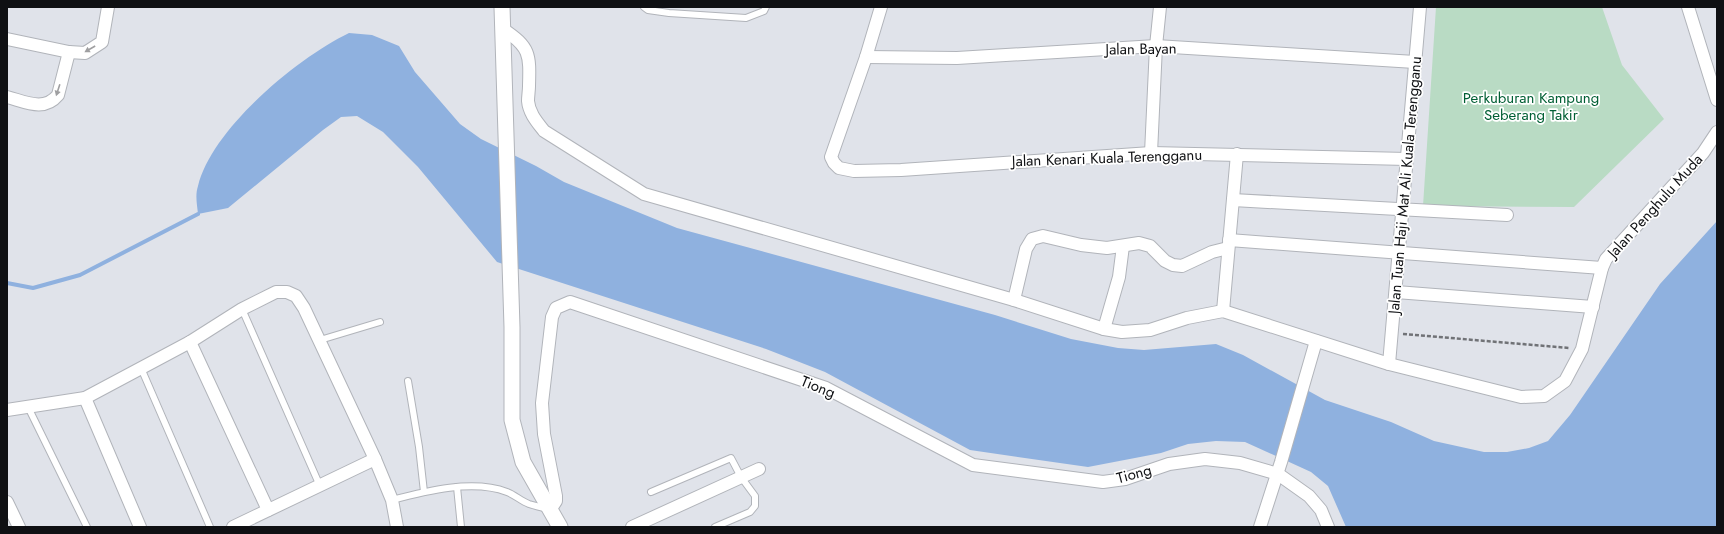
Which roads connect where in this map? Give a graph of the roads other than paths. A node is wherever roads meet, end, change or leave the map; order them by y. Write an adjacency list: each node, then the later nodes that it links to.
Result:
1 (108, 7): 12 (street, one-way to 12)
2 (502, 7): 9 (street)
3 (644, 7): 4 (lane)
4 (766, 7)
5 (881, 7): 13 (street)
6 (1160, 7): 11 (street)
7 (1420, 7): 14 (street, Jalan Tuan Haji Mat Ali Kuala Terengganu)
8 (1688, 7): 16 (street)
9 (503, 29): 29 (street); 55 (street)
10 (7, 38): 12 (street)
11 (1156, 46): 13 (street, Jalan Bayan); 14 (street, Jalan Bayan); 18 (street)
12 (69, 52): 15 (street, one-way to 15)
13 (866, 57): 18 (street, Jalan Kenari Kuala Terengganu)
14 (1415, 62): 20 (street, Jalan Tuan Haji Mat Ali Kuala Terengganu)
15 (7, 97)
16 (1717, 100)
17 (1717, 132): 27 (street, Jalan Penghulu Muda)
18 (1151, 153): 19 (street, Jalan Kenari Kuala Terengganu)
19 (1237, 154): 20 (street, Jalan Kenari Kuala Terengganu); 21 (street)
20 (1407, 159): 22 (street, Jalan Tuan Haji Mat Ali Kuala Terengganu)
21 (1233, 200): 22 (street); 24 (street)
22 (1403, 209): 23 (street); 26 (street, Jalan Tuan Haji Mat Ali Kuala Terengganu)
23 (1507, 215)
24 (1229, 244): 25 (street); 26 (street); 32 (street)
25 (1123, 246): 29 (street); 34 (street)
26 (1399, 253): 27 (street); 28 (street, Jalan Tuan Haji Mat Ali Kuala Terengganu)
27 (1602, 268): 30 (street, Jalan Penghulu Muda)
28 (1396, 292): 30 (street); 38 (street, Jalan Tuan Haji Mat Ali Kuala Terengganu)
29 (1014, 300): 34 (street)
30 (1593, 307): 38 (street, Jalan Penghulu Muda)
31 (242, 309): 35 (street); 37 (street); 48 (lane)
32 (1223, 311): 34 (street); 36 (street, Jalan Penghulu Muda)
33 (380, 322): 35 (lane)
34 (1104, 329)
35 (320, 340): 44 (street)
36 (1316, 340): 38 (street, Jalan Penghulu Muda); 46 (street)
37 (190, 342): 39 (street); 54 (street)
38 (1389, 364)
39 (141, 368): 41 (street); 60 (lane)
40 (408, 381): 50 (lane)
41 (85, 398): 42 (street); 59 (street)
42 (28, 407): 43 (street); 58 (lane)
43 (7, 410)
44 (375, 459): 48 (street); 52 (street)
45 (759, 469): 47 (street)
46 (1278, 474): 55 (street, Tiong); 66 (street); 67 (street)
47 (741, 477): 51 (lane); 64 (street); 65 (lane)
48 (320, 486): 54 (street)
49 (457, 487): 50 (lane); 55 (lane); 62 (lane)
50 (424, 492): 52 (lane)
51 (651, 492)
52 (392, 500): 56 (street)
53 (7, 502): 57 (street)
54 (268, 510): 61 (street)
55 (550, 510): 63 (street)
56 (394, 526)
57 (19, 527)
58 (87, 527)
59 (140, 527)
60 (210, 527)
61 (233, 527)
62 (461, 527)
63 (560, 527)
64 (632, 527)
65 (715, 527)
66 (1260, 527)
67 (1328, 527)

